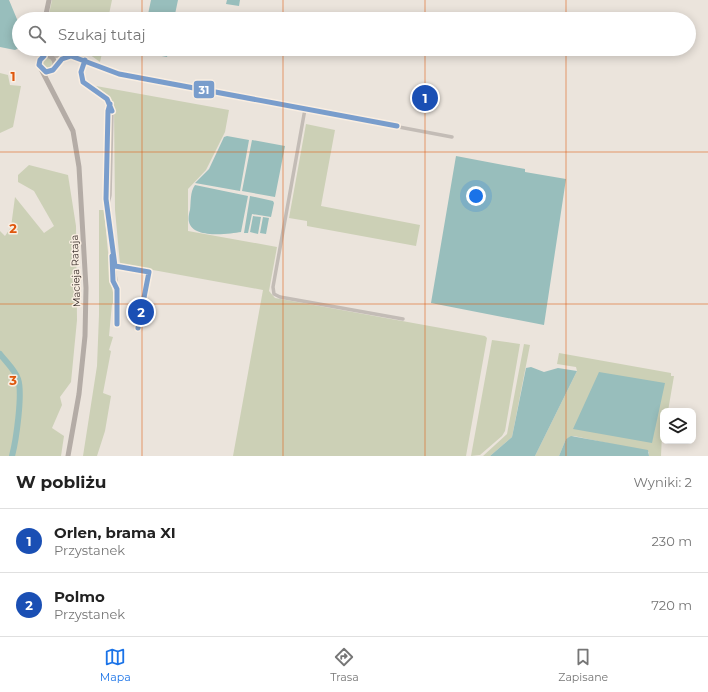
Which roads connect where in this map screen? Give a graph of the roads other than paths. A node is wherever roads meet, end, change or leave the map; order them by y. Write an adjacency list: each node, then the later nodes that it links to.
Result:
1 (49, 0): 2 (main road)
2 (46, 12)
3 (48, 56): 6 (main road); 7 (main road)
4 (78, 56): 5 (street); 6 (street)
5 (85, 60): 10 (street); 13 (street)
6 (55, 63): 8 (main road)
7 (42, 70): 8 (main road); 9 (main road, Macieja Rataja)
8 (51, 71): 9 (main road)
9 (51, 91): 14 (main road, Macieja Rataja)
10 (305, 109): 11 (street); 12 (street)
11 (452, 137)
12 (403, 319)
13 (117, 324)
14 (68, 456)

